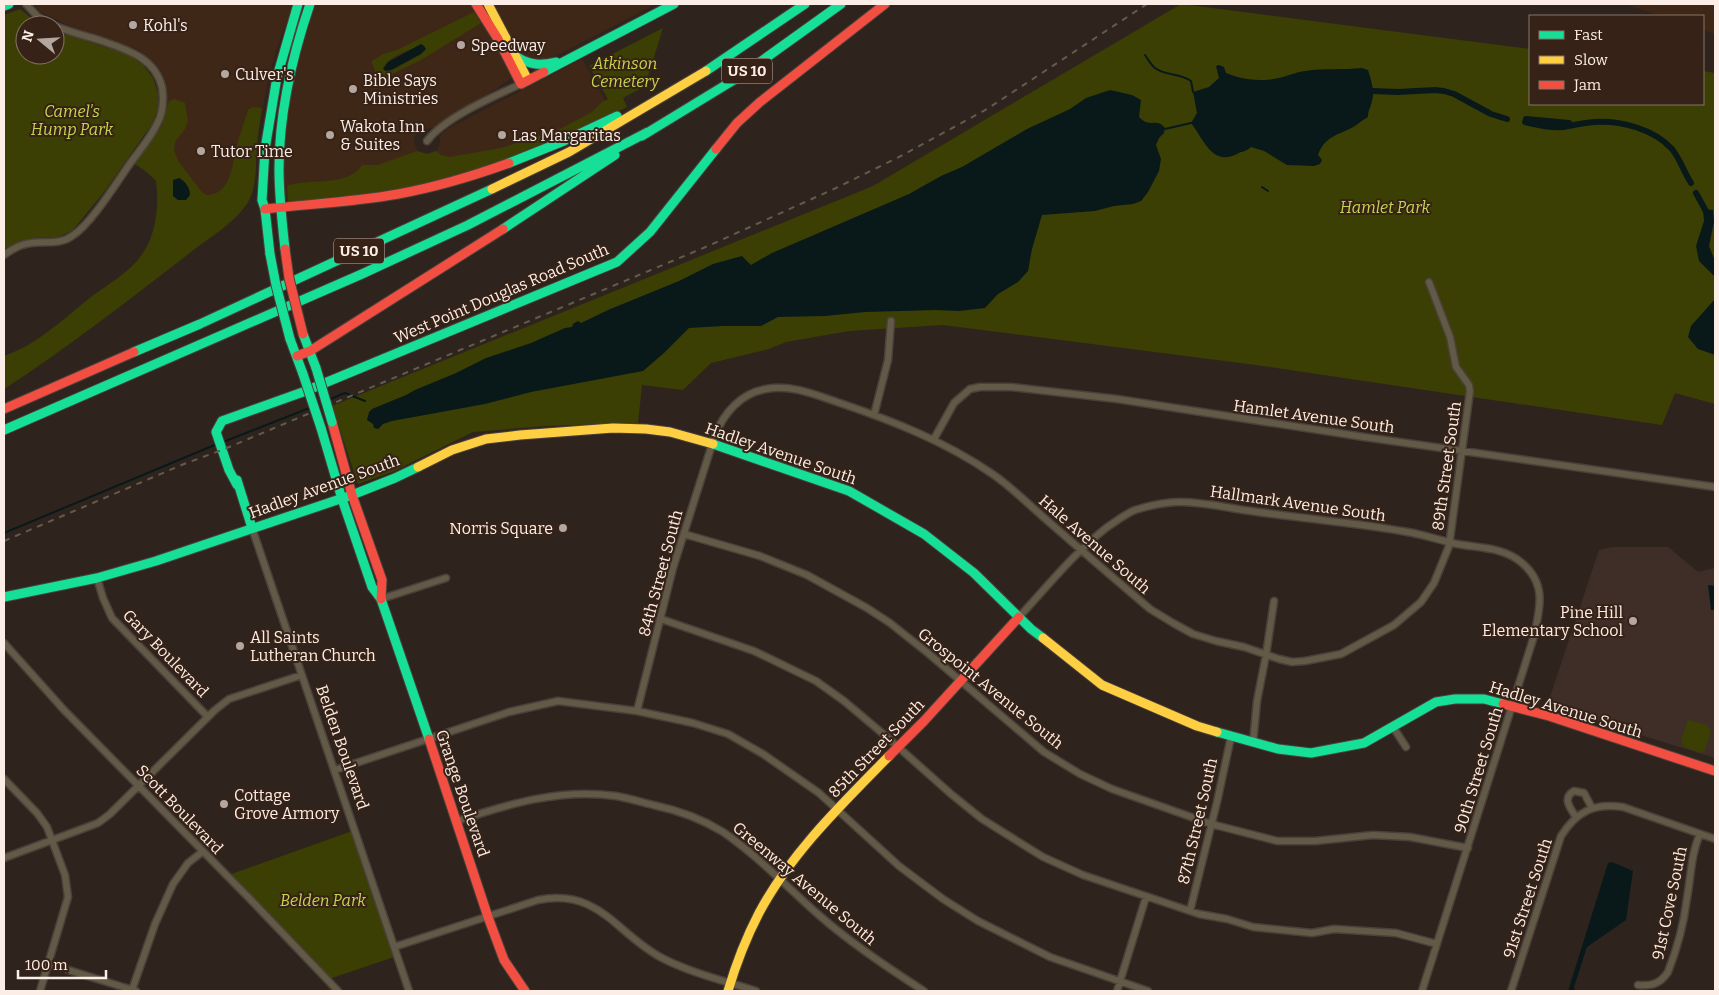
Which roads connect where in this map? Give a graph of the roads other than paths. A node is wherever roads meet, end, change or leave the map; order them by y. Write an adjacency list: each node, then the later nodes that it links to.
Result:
1 (9, 4): 11 (main road)
2 (26, 4): 12 (street)
3 (298, 4): 21 (main road, Grange Boulevard)
4 (310, 4): 20 (main road, Grange Boulevard)
5 (476, 4): 17 (main road)
6 (488, 4): 14 (main road)
7 (674, 4): 15 (main road)
8 (805, 4): 16 (main road, US 10)
9 (841, 4): 18 (main road, US 10)
10 (884, 4): 29 (main road, West Point Douglas Road South)
11 (4, 6)
12 (36, 15)
13 (65, 29): 22 (street)
14 (516, 57): 15 (main road); 17 (main road)
15 (571, 58): 17 (main road)
16 (703, 72): 20 (main road); 27 (main road, US 10)
17 (525, 82): 19 (street)
18 (648, 132): 25 (main road); 30 (main road, US 10)
19 (427, 141)
20 (281, 207): 21 (main road); 25 (main road, Grange Boulevard, bridge)
21 (265, 209): 26 (main road, Grange Boulevard, bridge)
22 (4, 254)
23 (1429, 282): 33 (street, 89th Street South)
24 (891, 321): 28 (street)
25 (310, 352): 26 (main road); 35 (main road, Grange Boulevard, bridge)
26 (297, 356): 36 (main road, Grange Boulevard, bridge)
27 (4, 409)
28 (874, 415): 31 (street, Hale Avenue South); 32 (street, Hale Avenue South)
29 (219, 426): 37 (main road, Belden Boulevard)
30 (4, 430)
31 (934, 439): 33 (street, Hamlet Avenue South); 40 (street, Hale Avenue South)
32 (712, 444): 35 (main road, Hadley Avenue South); 38 (street, 84th Street South); 47 (main road, Hadley Avenue South)
33 (1463, 452): 34 (street, Hamlet Avenue South); 39 (street, 89th Street South)
34 (1715, 487)
35 (352, 495): 36 (main road, Hadley Avenue South); 45 (main road, Grange Boulevard)
36 (342, 499): 37 (main road, Hadley Avenue South); 45 (main road, Grange Boulevard)
37 (252, 528): 42 (main road, Hadley Avenue South); 51 (street, Belden Boulevard)
38 (684, 534): 48 (street, 84th Street South); 52 (street, Grospoint Avenue South)
39 (1450, 542): 40 (street, Hallmark Avenue South); 41 (street, Hallmark Avenue South); 50 (street, Hale Avenue South)
40 (1081, 550): 47 (street, 85th Street South); 50 (street, Hale Avenue South)
41 (1519, 561): 53 (street, 90th Street South)
42 (97, 578): 44 (main road, Hadley Avenue South); 55 (street, Gary Boulevard)
43 (446, 578): 45 (street)
44 (4, 597)
45 (381, 599): 58 (main road, Grange Boulevard)
46 (1274, 601): 50 (street)
47 (1019, 617): 52 (main road, 85th Street South); 57 (main road, Hadley Avenue South)
48 (661, 619): 54 (street, 84th Street South); 60 (street)
49 (4, 643): 65 (street, Scott Boulevard)
50 (1266, 655): 59 (street)
51 (302, 675): 55 (street); 62 (street, Belden Boulevard)
52 (960, 681): 60 (main road, 85th Street South); 70 (street, Grospoint Avenue South)
53 (1512, 706): 56 (main road, Hadley Avenue South); 63 (main road, Hadley Avenue South); 74 (street, 90th Street South)
54 (637, 711): 58 (street); 67 (street)
55 (208, 717): 65 (street)
56 (1393, 726): 59 (main road, Hadley Avenue South); 61 (street)
57 (1231, 737): 59 (main road, Hadley Avenue South); 70 (street, 87th Street South)
58 (428, 738): 62 (street); 69 (main road, Grange Boulevard)
59 (1253, 743)
60 (898, 747): 67 (main road, 85th Street South); 78 (street)
61 (1406, 747)
62 (335, 770): 82 (street, Belden Boulevard)
63 (1715, 771)
64 (4, 778): 72 (street)
65 (138, 786): 72 (street); 75 (street, Scott Boulevard)
66 (1592, 808): 68 (street, 91st Street South); 68 (street); 71 (street, 91st Street South)
67 (838, 810): 77 (main road, 85th Street South); 84 (street)
68 (1576, 817): 97 (street, 91st Street South)
69 (457, 821): 77 (street, Greenway Avenue South); 80 (main road, Grange Boulevard)
70 (1211, 824): 74 (street, Grospoint Avenue South); 79 (street, 87th Street South)
71 (1700, 834): 73 (street, 91st Street South); 85 (street, 91st Cove South)
72 (52, 840): 76 (street); 83 (street)
73 (1715, 840)
74 (1468, 848): 81 (street, 90th Street South)
75 (202, 852): 88 (street); 89 (street, Scott Boulevard)
76 (4, 858)
77 (780, 879): 86 (main road, 85th Street South); 93 (street, Greenway Avenue South)
78 (1146, 897): 79 (street); 84 (street)
79 (1190, 911): 81 (street)
80 (488, 916): 82 (street); 86 (street); 91 (main road, Grange Boulevard)
81 (1437, 944): 96 (street, 90th Street South)
82 (394, 947): 90 (street, Belden Boulevard)
83 (49, 964): 87 (street); 88 (street)
84 (1120, 982): 94 (street); 95 (street)
85 (1638, 985)
86 (729, 987): 92 (street)
87 (40, 991)
88 (134, 991)
89 (338, 991)
90 (409, 991)
91 (525, 991)
92 (756, 991)
93 (924, 991)
94 (1117, 991)
95 (1148, 991)
96 (1422, 991)
97 (1511, 991)

